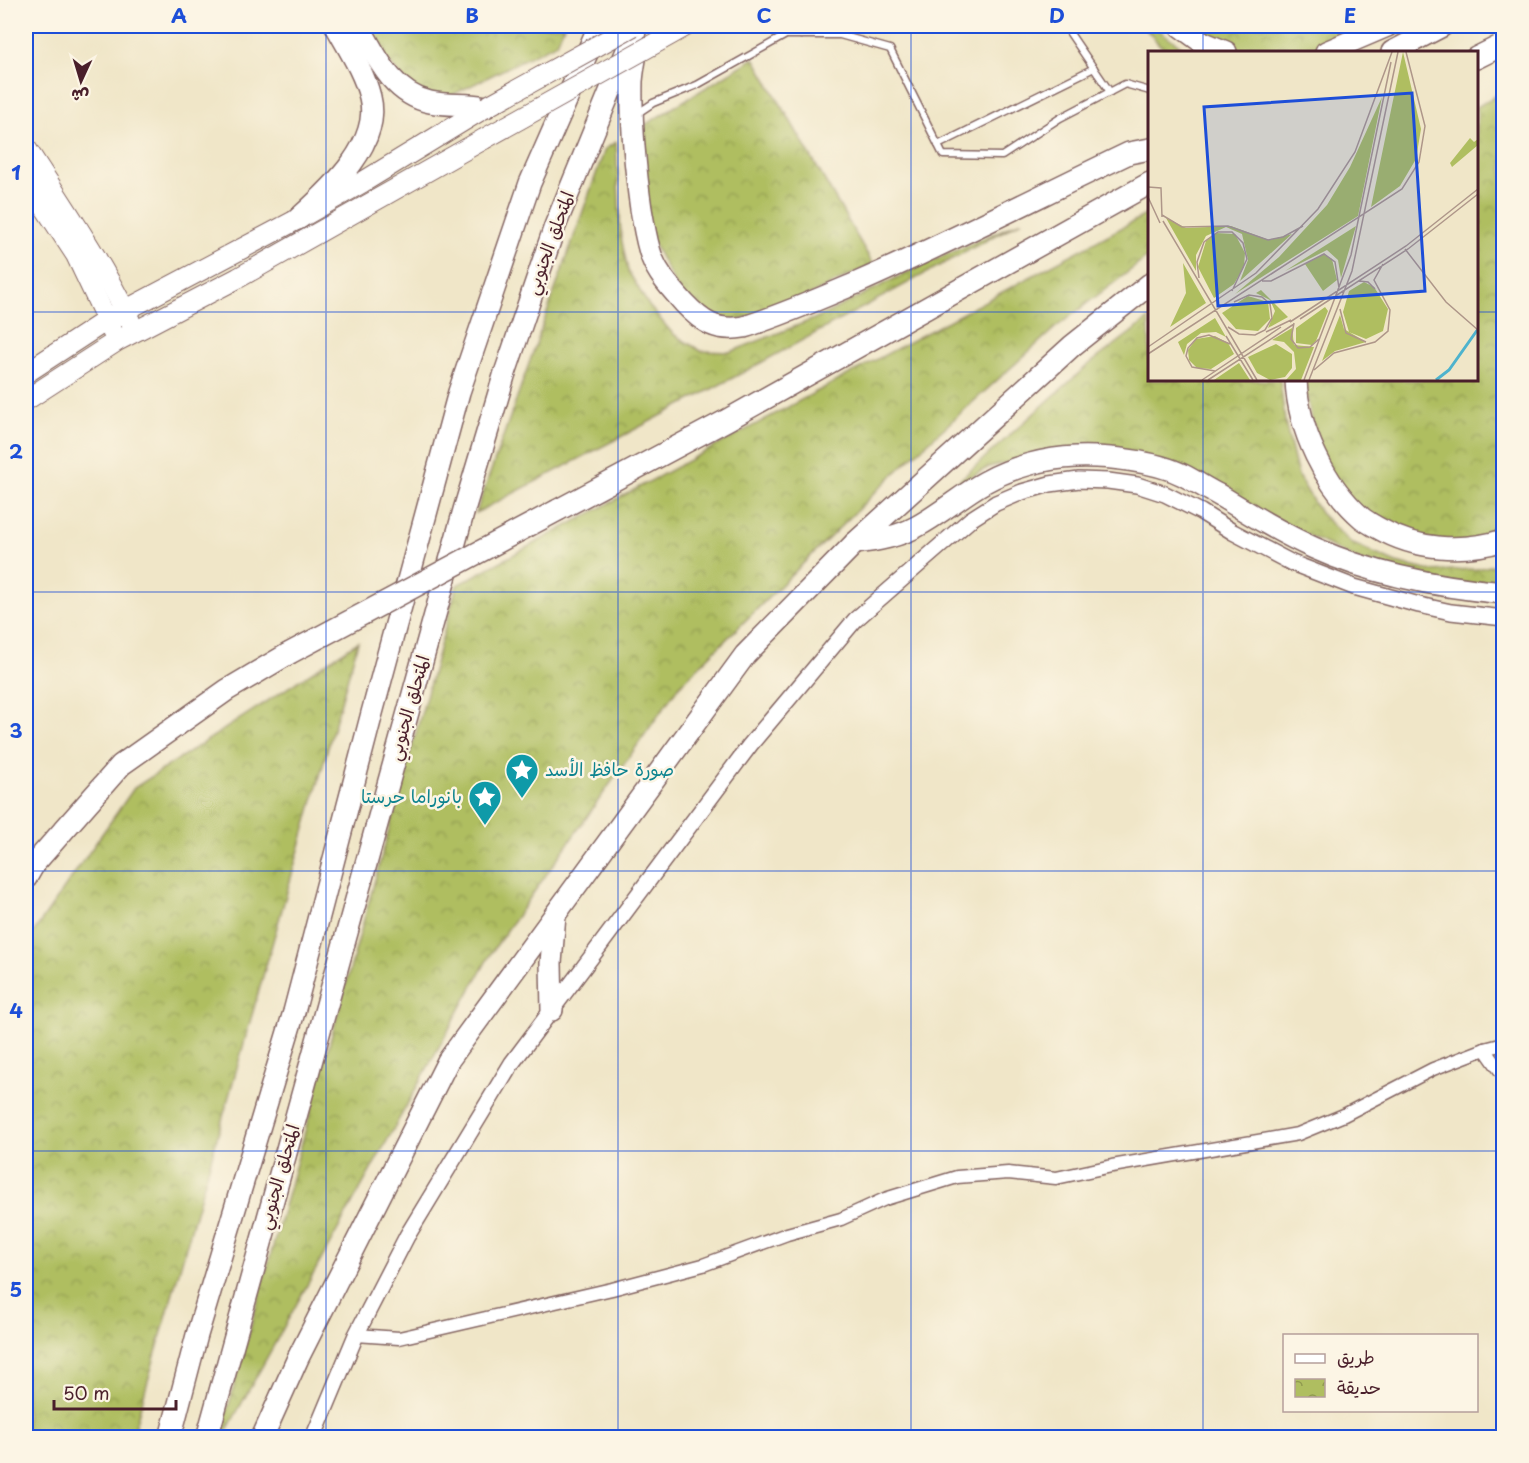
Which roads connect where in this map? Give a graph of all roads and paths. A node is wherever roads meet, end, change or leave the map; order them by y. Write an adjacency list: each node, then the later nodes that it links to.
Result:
1 (336, 26): 30 (highway)
2 (359, 26): 21 (highway)
3 (599, 26): 50 (highway, المتحلق الجنوبي)
4 (633, 26): 21 (main road, bridge)
5 (639, 26): 22 (highway); 51 (highway, المتحلق الجنوبي)
6 (686, 26): 29 (main road, bridge)
7 (810, 26): 12 (lane)
8 (1065, 26): 18 (lane)
9 (1180, 26): 14 (highway)
10 (1387, 26): 15 (highway)
11 (1442, 26): 16 (highway)
12 (801, 35): 22 (lane); 23 (lane)
13 (1503, 44): 17 (highway)
14 (1224, 51)
15 (1328, 51)
16 (1394, 51)
17 (1478, 57)
18 (1094, 68): 20 (lane); 23 (lane)
19 (1148, 91): 20 (lane)
20 (1110, 92): 23 (lane)
21 (486, 107): 27 (main road)
22 (632, 117): 25 (highway)
23 (938, 146)
24 (26, 148): 32 (main road)
25 (1148, 149)
26 (26, 179): 33 (main road)
27 (363, 182): 29 (main road); 30 (main road)
28 (1148, 184): 43 (highway, bridge)
29 (373, 201): 34 (main road)
30 (298, 219): 32 (main road)
31 (1148, 285): 40 (highway)
32 (125, 311): 33 (main road); 34 (main road)
33 (107, 320): 35 (main road); 36 (main road)
34 (135, 332): 35 (main road)
35 (117, 341): 38 (main road)
36 (26, 373)
37 (1296, 381): 39 (highway)
38 (26, 400)
39 (1503, 540)
40 (855, 543): 41 (highway); 44 (highway)
41 (1503, 593)
42 (1503, 618): 45 (street)
43 (26, 878)
44 (555, 915): 45 (highway); 52 (highway)
45 (552, 1010): 49 (street)
46 (1503, 1044): 47 (street)
47 (1485, 1049): 48 (street); 49 (street)
48 (1503, 1076)
49 (356, 1335): 53 (street)
50 (170, 1437)
51 (207, 1437)
52 (262, 1437)
53 (313, 1437)

